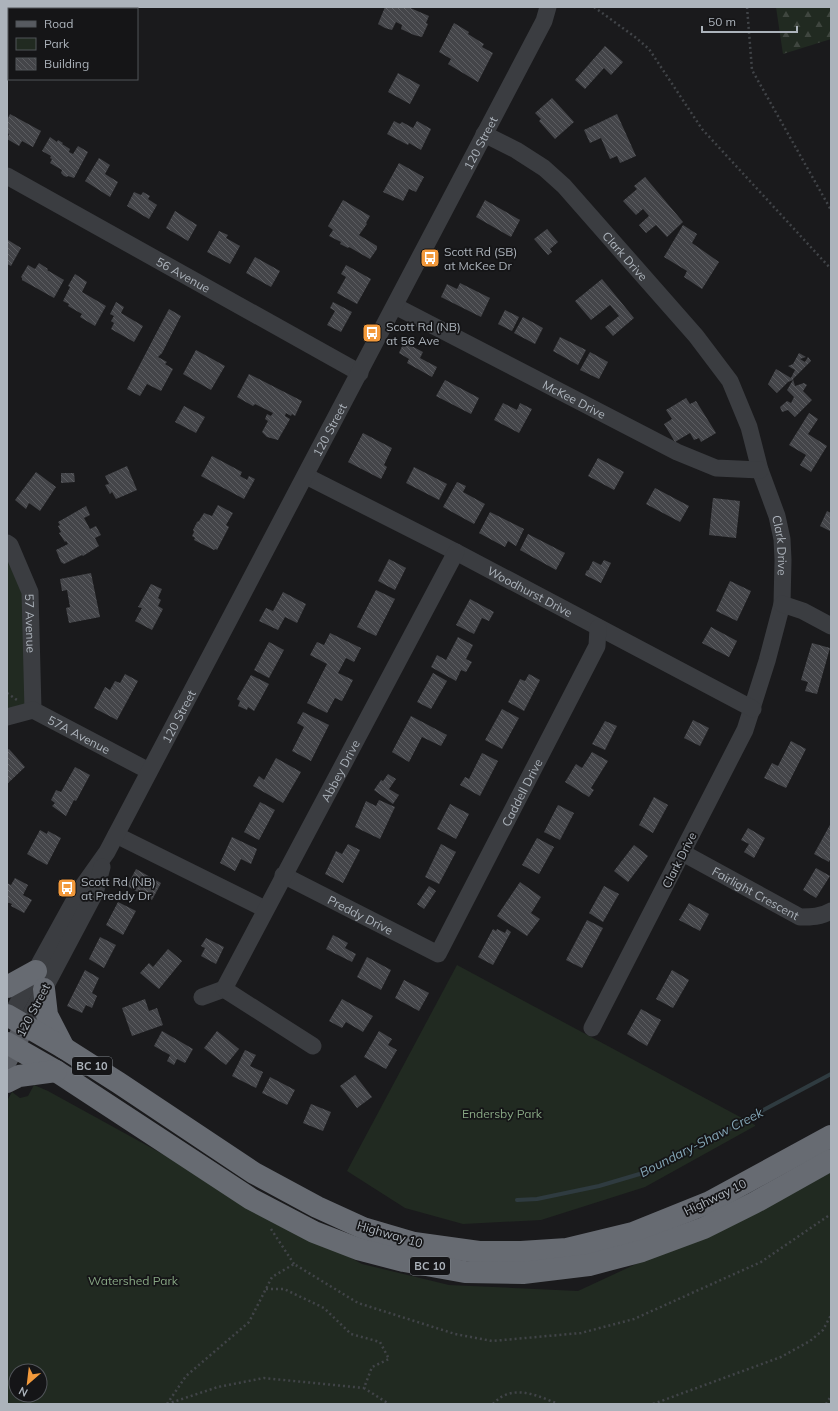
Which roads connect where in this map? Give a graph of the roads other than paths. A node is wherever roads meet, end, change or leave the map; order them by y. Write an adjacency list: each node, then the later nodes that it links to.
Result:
1 (548, 7): 2 (street, 120 Street)
2 (484, 134): 4 (street, 120 Street); 6 (street, Clark Drive)
3 (7, 176): 5 (street, 56 Avenue)
4 (395, 306): 5 (street, 120 Street); 6 (street, McKee Drive)
5 (360, 373): 7 (street, 120 Street)
6 (760, 470): 10 (street, Clark Drive)
7 (306, 476): 9 (street, Woodhurst Drive); 16 (street, 120 Street)
8 (7, 543): 14 (street, 57 Avenue)
9 (456, 552): 12 (street, Woodhurst Drive); 19 (street, Abbey Drive)
10 (782, 604): 11 (street); 13 (street, Clark Drive)
11 (831, 626)
12 (598, 628): 13 (street, Woodhurst Drive); 22 (street, Caddell Drive)
13 (753, 709): 18 (street, Clark Drive)
14 (33, 710): 15 (street); 16 (street, 57A Avenue)
15 (7, 717)
16 (149, 771): 17 (street, 120 Street)
17 (116, 834): 20 (street); 23 (street, 120 Street)
18 (683, 853): 21 (street, Fairlight Crescent); 28 (street, Clark Drive)
19 (283, 875): 20 (street, Abbey Drive); 22 (street, Preddy Drive)
20 (265, 910): 25 (street, Abbey Drive)
21 (831, 911)
22 (438, 954)
23 (40, 980): 24 (highway); 27 (street, 120 Street); 30 (highway)
24 (7, 987)
25 (224, 989): 26 (street); 29 (street)
26 (202, 997)
27 (12, 1020): 30 (highway, Highway 10 / BC 10); 31 (main road, 120 Street)
28 (592, 1028)
29 (313, 1046)
30 (64, 1048): 34 (highway, Highway 10 / BC 10)
31 (9, 1050): 32 (highway, Highway 10 / BC 10)
32 (56, 1071): 33 (highway); 35 (highway, Highway 10 / BC 10)
33 (7, 1082)
34 (831, 1136)
35 (831, 1160)

